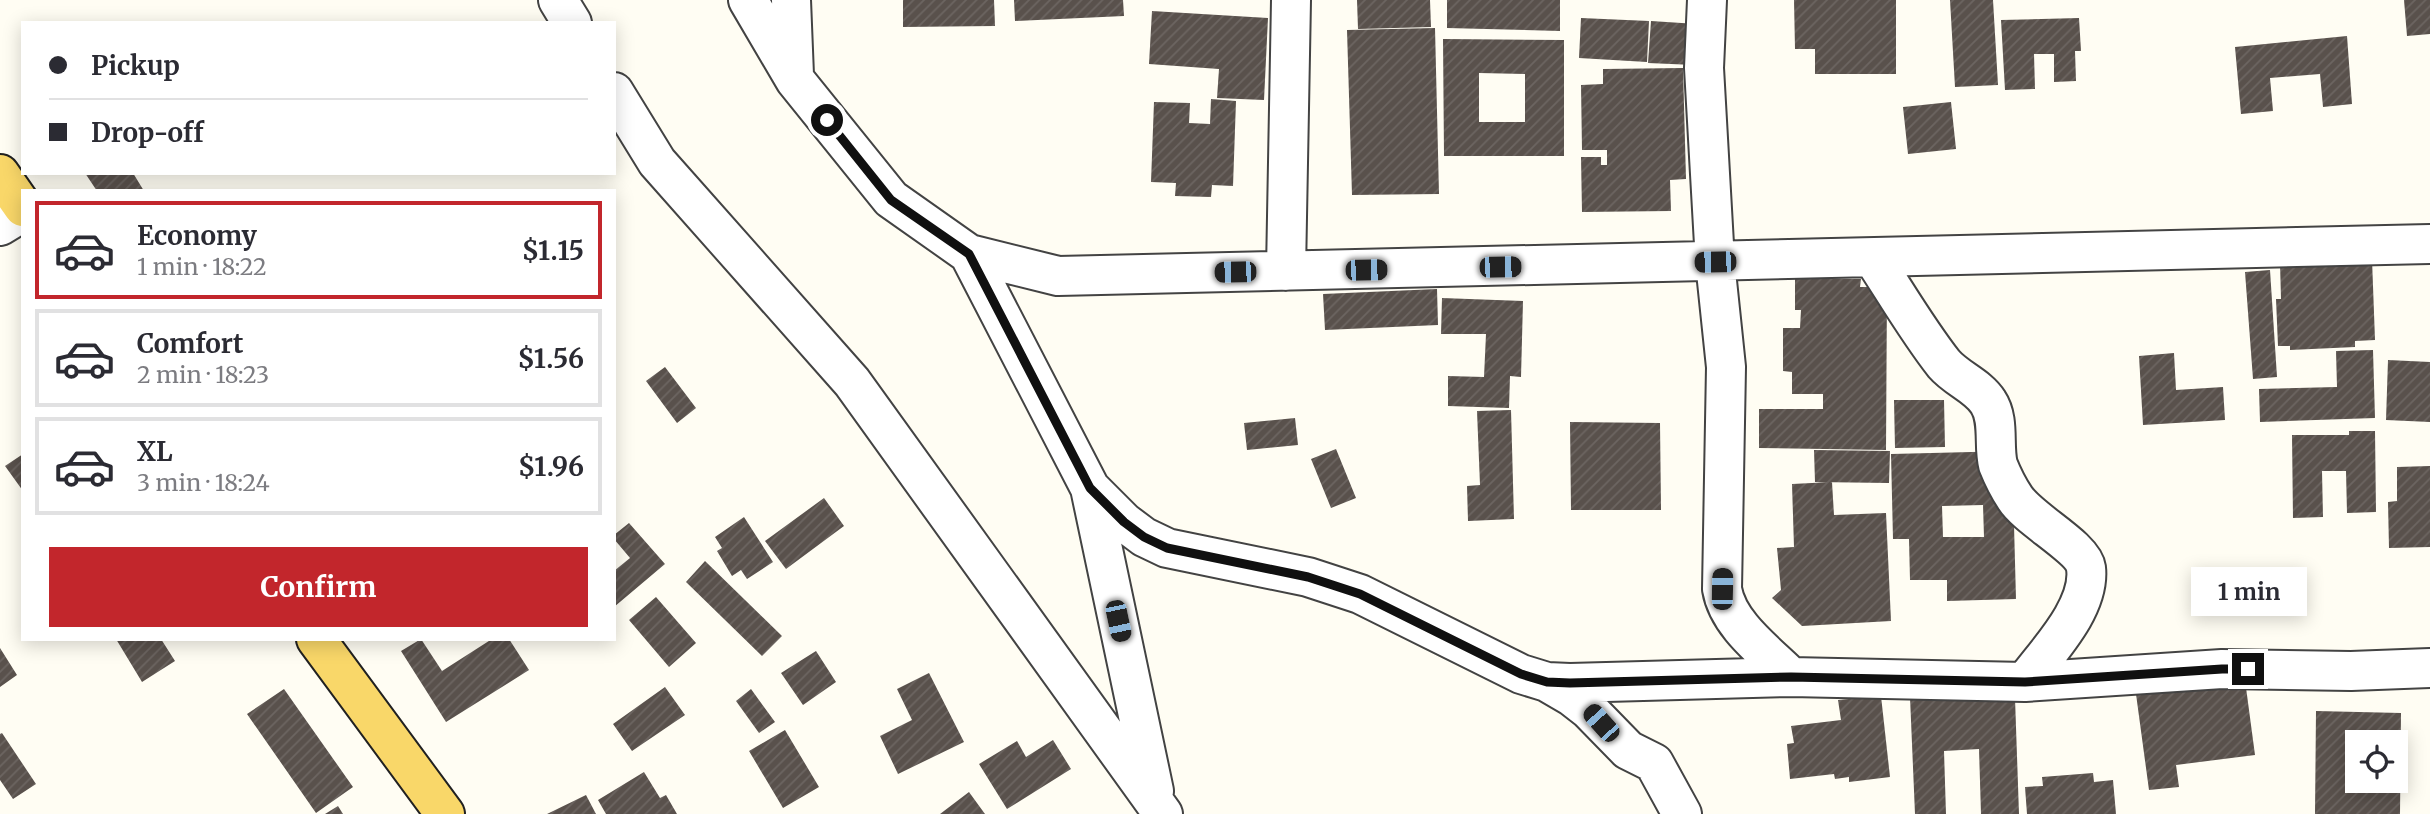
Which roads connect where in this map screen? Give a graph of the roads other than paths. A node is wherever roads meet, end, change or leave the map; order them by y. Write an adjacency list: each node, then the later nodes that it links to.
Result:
1 (558, 0): 6 (street)
2 (748, 0): 7 (street)
3 (791, 0): 7 (street)
4 (1291, 0): 17 (street)
5 (1707, 0): 16 (street)
6 (571, 21)
7 (795, 80): 14 (street)
8 (616, 95): 24 (street)
9 (0, 174): 10 (main road)
10 (21, 207)
11 (21, 211): 12 (street)
12 (0, 226)
13 (2430, 244): 15 (street)
14 (969, 254): 17 (street); 18 (street)
15 (1872, 258): 16 (street); 23 (street)
16 (1715, 262): 17 (street); 21 (street)
17 (1286, 271)
18 (1090, 488): 22 (street); 24 (street)
19 (317, 641): 25 (main road)
20 (2430, 668): 23 (street)
21 (1791, 677): 22 (street); 23 (street)
22 (1547, 682): 26 (street)
23 (2025, 682)
24 (1160, 810)
25 (445, 814)
26 (1682, 814)

